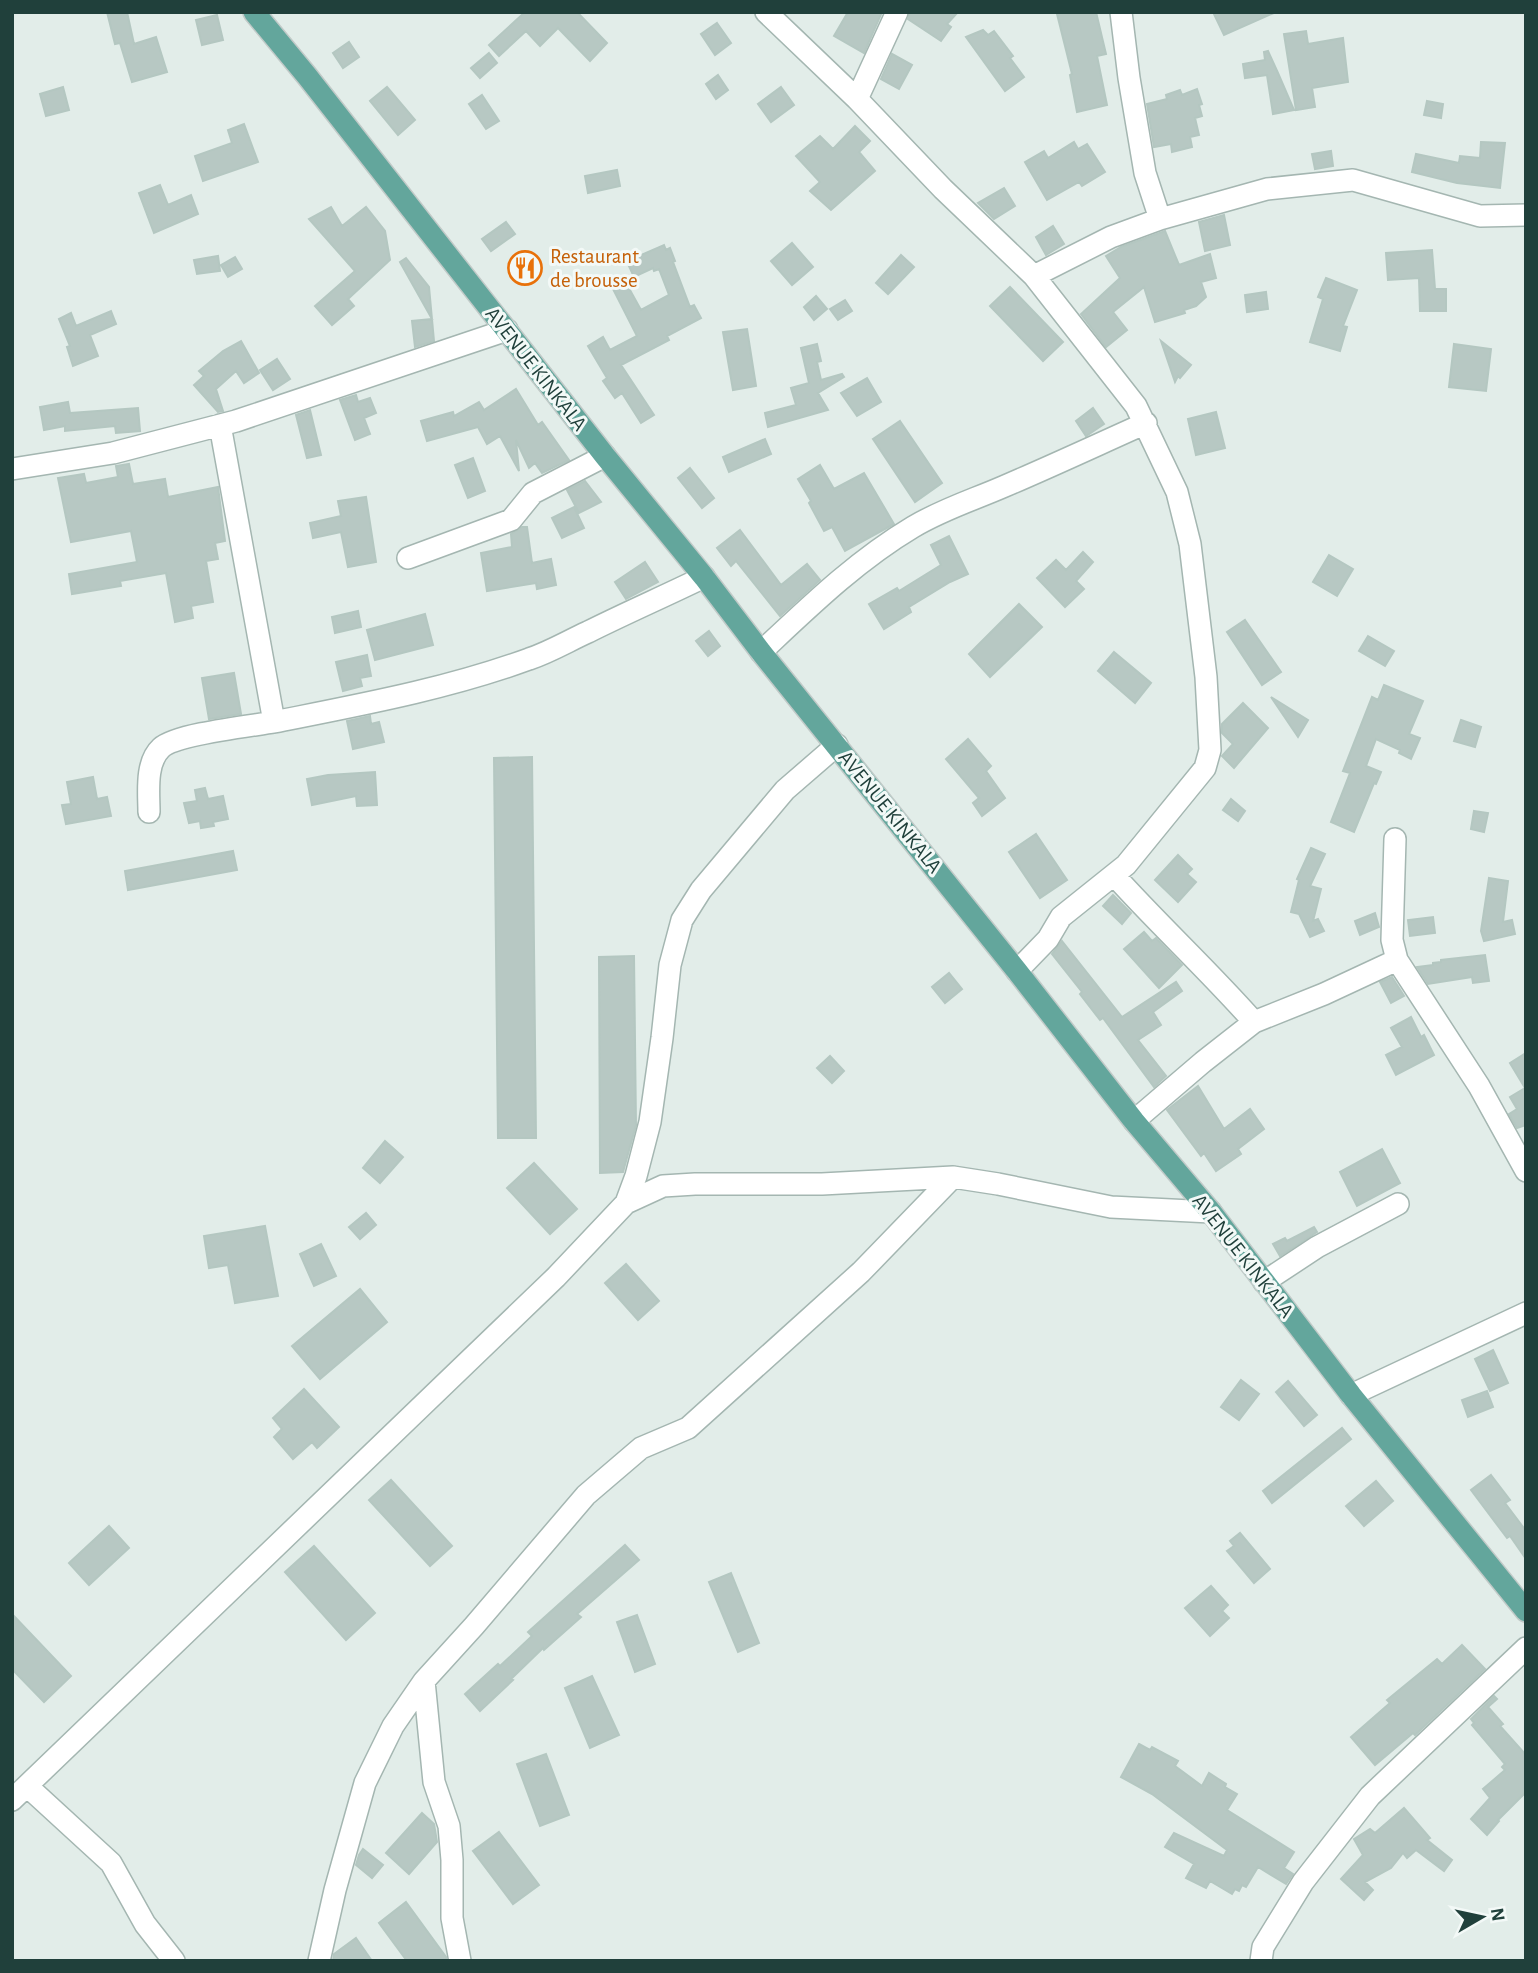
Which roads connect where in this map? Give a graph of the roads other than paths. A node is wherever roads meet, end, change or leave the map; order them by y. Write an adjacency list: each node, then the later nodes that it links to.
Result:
1 (254, 12): 9 (main road, AVENUE KINKALA)
2 (766, 12): 5 (street)
3 (897, 12): 5 (street)
4 (1121, 12): 7 (street)
5 (857, 99): 8 (street)
6 (1526, 215): 7 (street)
7 (1160, 219): 8 (street)
8 (1034, 276): 10 (street)
9 (506, 330): 11 (street); 12 (main road, AVENUE KINKALA)
10 (1146, 423): 16 (street); 21 (street)
11 (220, 425): 13 (street); 17 (street)
12 (605, 456): 14 (street); 15 (main road, AVENUE KINKALA)
13 (12, 469)
14 (408, 558)
15 (704, 578): 16 (main road, AVENUE KINKALA); 17 (street)
16 (761, 652): 18 (main road, AVENUE KINKALA)
17 (274, 722): 19 (street)
18 (837, 746): 23 (main road, AVENUE KINKALA); 29 (street)
19 (149, 812)
20 (1395, 839): 22 (street)
21 (1114, 875): 23 (street); 24 (street)
22 (1397, 960): 24 (street); 26 (street)
23 (1017, 971): 25 (main road, AVENUE KINKALA)
24 (1254, 1022): 25 (street)
25 (1134, 1121): 31 (main road, AVENUE KINKALA)
26 (1518, 1137): 27 (street)
27 (1526, 1171)
28 (953, 1177): 29 (street); 31 (street); 37 (street)
29 (626, 1203): 38 (street)
30 (1398, 1203): 32 (street)
31 (1211, 1212): 32 (main road, AVENUE KINKALA)
32 (1264, 1282): 34 (main road, AVENUE KINKALA)
33 (1526, 1312): 34 (street)
34 (1351, 1395): 35 (main road, AVENUE KINKALA)
35 (1526, 1611)
36 (1526, 1648): 42 (street)
37 (424, 1681): 40 (street); 41 (street)
38 (20, 1793): 39 (street)
39 (174, 1961)
40 (319, 1961)
41 (460, 1961)
42 (1261, 1961)

